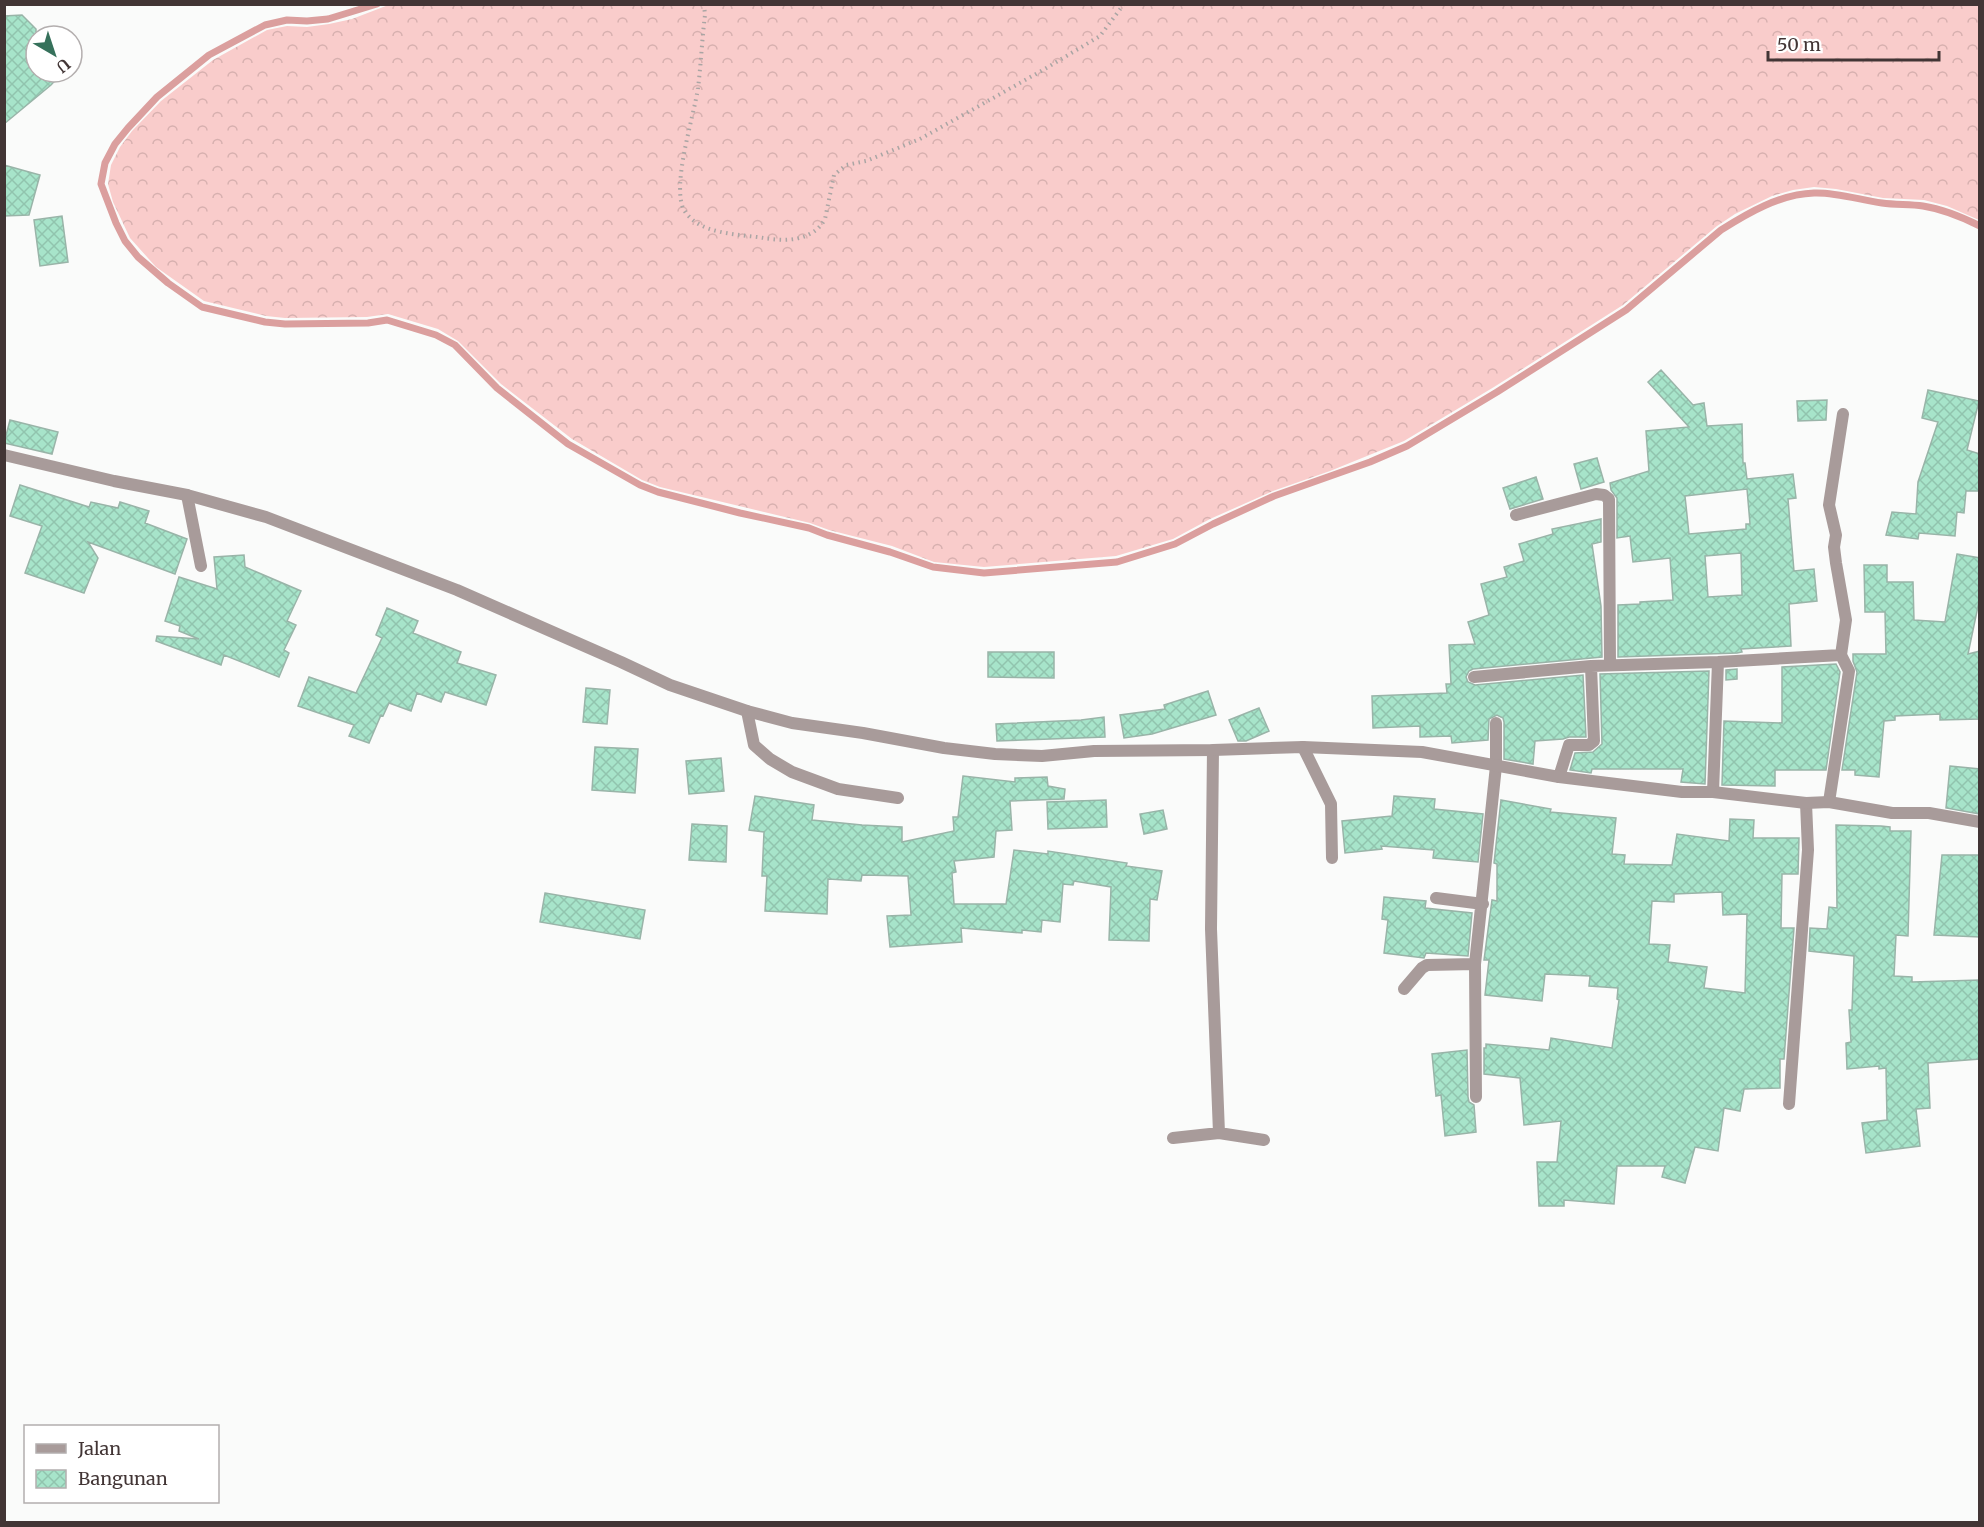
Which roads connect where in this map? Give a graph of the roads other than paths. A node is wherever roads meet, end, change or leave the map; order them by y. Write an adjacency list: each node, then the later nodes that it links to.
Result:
1 (1844, 414): 6 (street)
2 (4, 455): 3 (street)
3 (187, 495): 5 (street); 11 (street)
4 (1516, 515): 8 (street)
5 (201, 566)
6 (1841, 655): 7 (street); 19 (street)
7 (1718, 662): 8 (street); 17 (street)
8 (1610, 664): 9 (street)
9 (1591, 666): 10 (street); 16 (street)
10 (1474, 677)
11 (747, 711): 14 (street); 18 (street)
12 (1496, 723): 15 (street)
13 (1303, 747): 14 (street); 15 (street); 22 (street)
14 (1213, 750): 29 (street)
15 (1497, 766): 16 (street); 24 (street)
16 (1559, 777): 17 (street)
17 (1713, 792): 20 (street)
18 (898, 798)
19 (1829, 802): 20 (street); 21 (street)
20 (1806, 803): 28 (street)
21 (1980, 822)
22 (1332, 858)
23 (1436, 898): 24 (street)
24 (1483, 904): 25 (street)
25 (1476, 964): 26 (street); 27 (street)
26 (1404, 989)
27 (1476, 1097)
28 (1789, 1104)
29 (1219, 1133): 30 (street); 31 (street)
30 (1173, 1138)
31 (1264, 1140)

